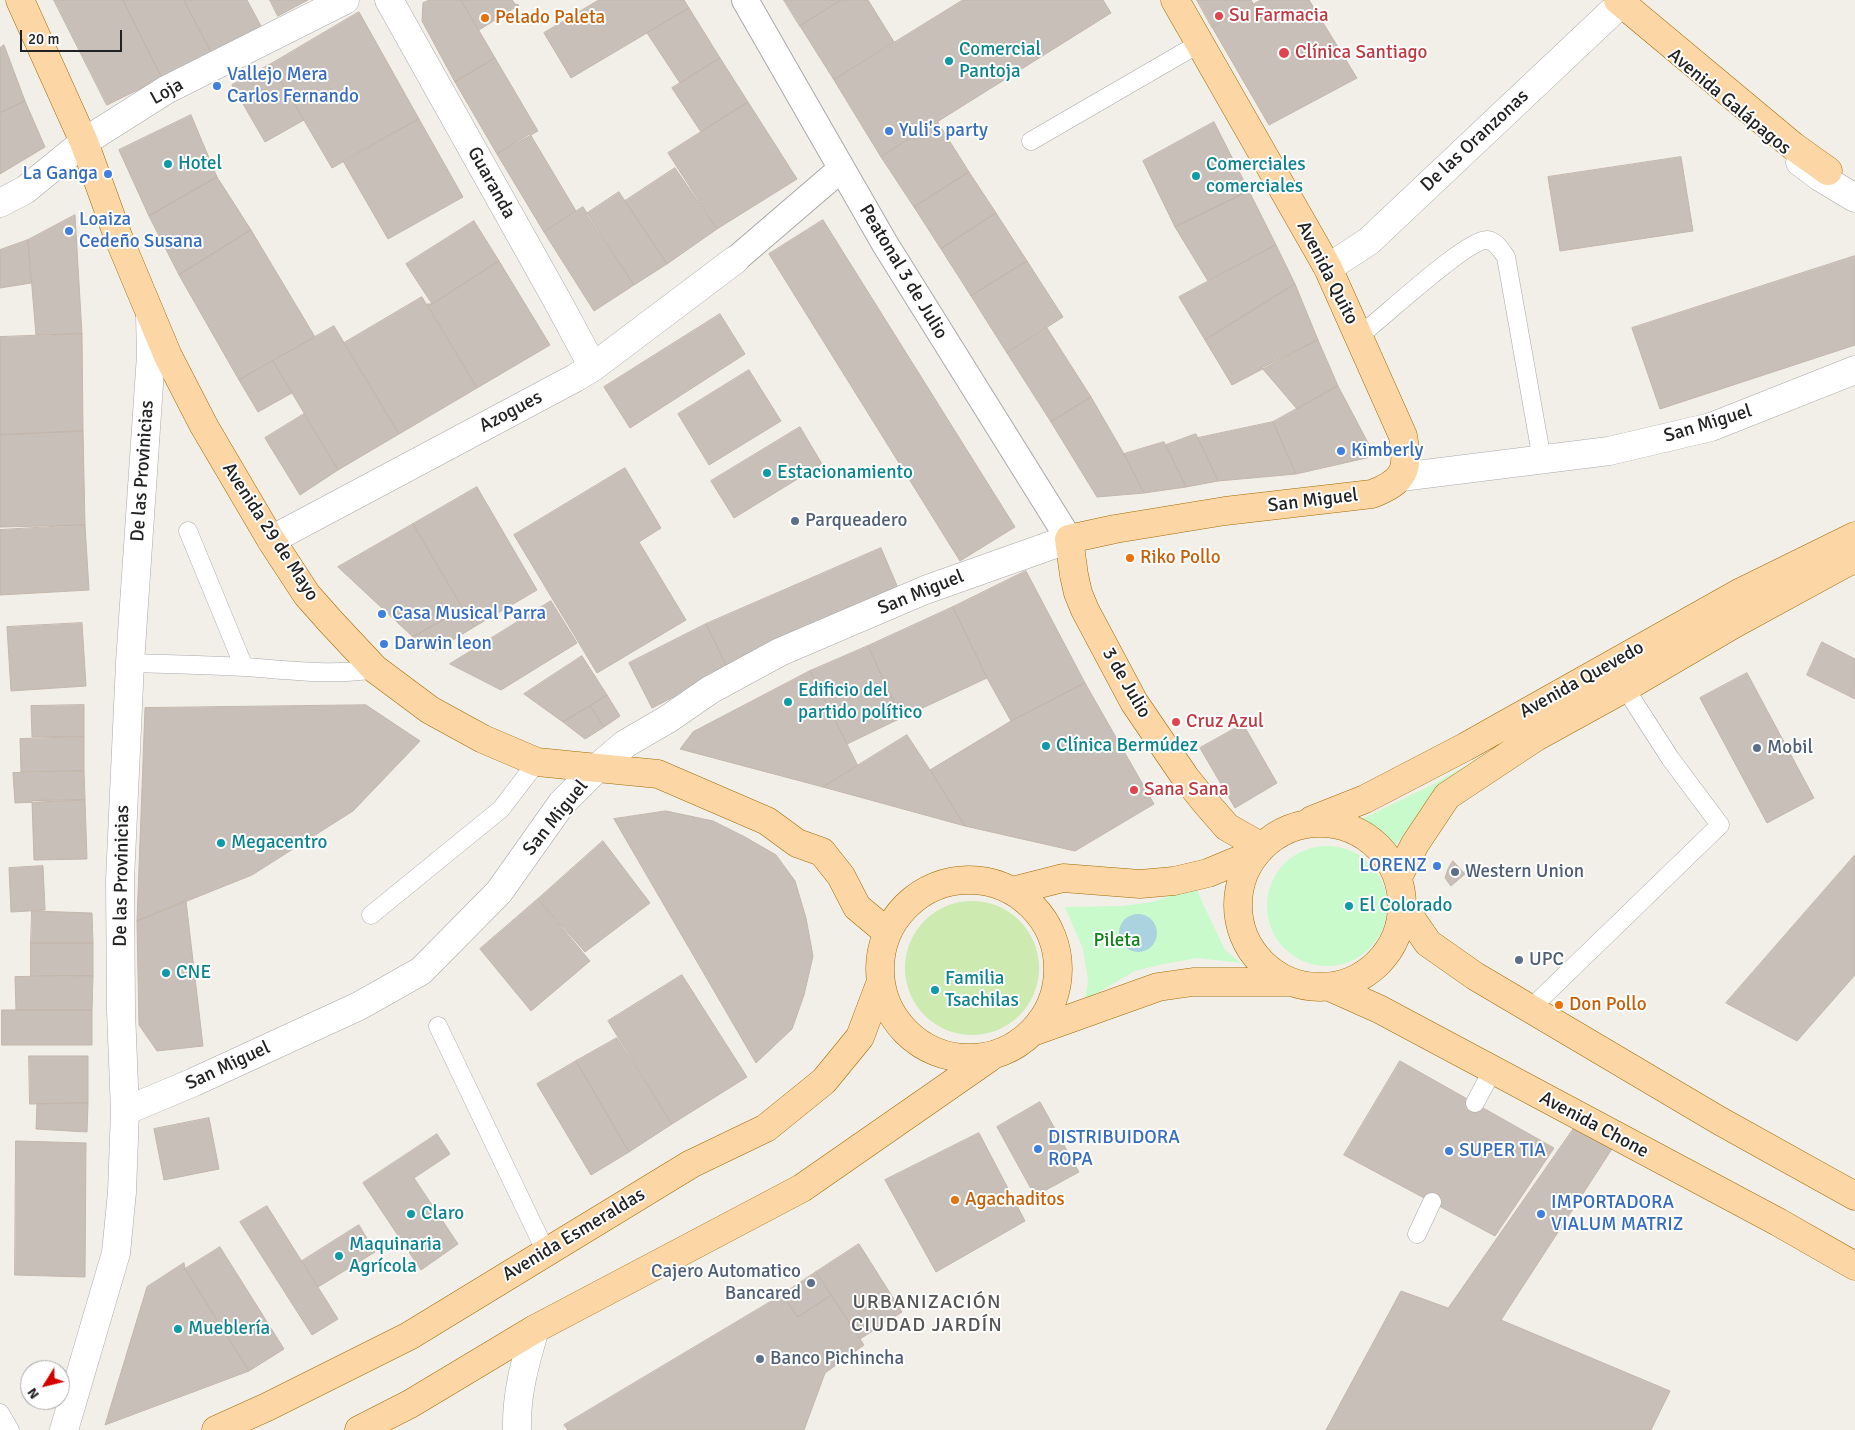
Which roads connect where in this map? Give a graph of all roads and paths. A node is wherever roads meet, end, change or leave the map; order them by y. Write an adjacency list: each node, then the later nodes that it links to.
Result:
1 (20, 0): 9 (main road, Avenida 29 de Mayo)
2 (345, 0): 9 (street, Loja)
3 (389, 0): 19 (street, Guaranda)
4 (745, 0): 10 (street, Peatonal 3 de Julio)
5 (1175, 0): 7 (main road, Avenida Quito)
6 (1618, 2): 11 (main road); 12 (street, Avenida Galápagos); 13 (street, Avenida Galápagos); 16 (street, De las Oranzonas)
7 (1200, 43): 8 (lane); 16 (main road, Avenida Quito)
8 (1031, 141)
9 (84, 142): 14 (street, Loja); 17 (main road, Avenida 29 de Mayo)
10 (840, 169): 15 (street); 25 (street, Peatonal 3 de Julio)
11 (1828, 171)
12 (1855, 176)
13 (1855, 198)
14 (0, 203)
15 (735, 260): 19 (street, Azogues)
16 (1328, 268): 18 (main road, Avenida Quito)
17 (150, 314): 26 (main road, Avenida 29 de Mayo); 28 (street, De las Provinicias)
18 (1359, 336): 21 (lane); 22 (main road, Avenida Quito)
19 (593, 367): 26 (street, Azogues)
20 (1855, 370): 21 (street, San Miguel)
21 (1542, 460): 22 (street, San Miguel)
22 (1401, 477): 25 (main road, San Miguel)
23 (188, 531): 29 (lane)
24 (1855, 536): 34 (main road, Avenida Quevedo)
25 (1069, 539): 33 (street, San Miguel); 35 (main road, 3 de Julio)
26 (271, 540): 30 (main road, Avenida 29 de Mayo)
27 (1855, 558): 31 (main road, Avenida Quevedo)
28 (130, 662): 29 (lane); 50 (street, De las Provinicias)
29 (244, 667): 30 (lane)
30 (376, 669): 32 (main road, Avenida 29 de Mayo)
31 (1625, 688): 36 (main road, Avenida Quevedo); 44 (lane)
32 (537, 762): 33 (main road, Avenida 29 de Mayo); 39 (lane)
33 (597, 768): 40 (main road, Avenida 29 de Mayo); 50 (street, San Miguel)
34 (1309, 823): 35 (main road); 36 (main road)
35 (1259, 850): 37 (main road); 41 (main road)
36 (1398, 877): 38 (main road)
37 (1012, 891): 40 (main road); 46 (main road)
38 (1402, 905): 43 (main road); 44 (main road)
39 (371, 915)
40 (887, 932): 42 (main road)
41 (1288, 982): 43 (main road); 46 (main road)
42 (880, 984): 47 (main road); 54 (main road, Avenida Esmeraldas)
43 (1332, 988): 48 (main road, Avenida Chone)
44 (1530, 1009): 51 (main road)
45 (438, 1026): 54 (lane)
46 (1035, 1031): 47 (main road)
47 (989, 1058): 56 (main road)
48 (1492, 1071): 49 (lane); 55 (main road, Avenida Chone)
49 (1474, 1103)
50 (125, 1111): 59 (street, De las Provinicias)
51 (1855, 1196)
52 (1432, 1202): 53 (lane)
53 (1417, 1234)
54 (546, 1252): 60 (main road, Avenida Esmeraldas)
55 (1855, 1266)
56 (535, 1329): 61 (main road); 62 (street)
57 (0, 1413): 58 (lane)
58 (10, 1430)
59 (64, 1430)
60 (216, 1430)
61 (359, 1430)
62 (516, 1430)

